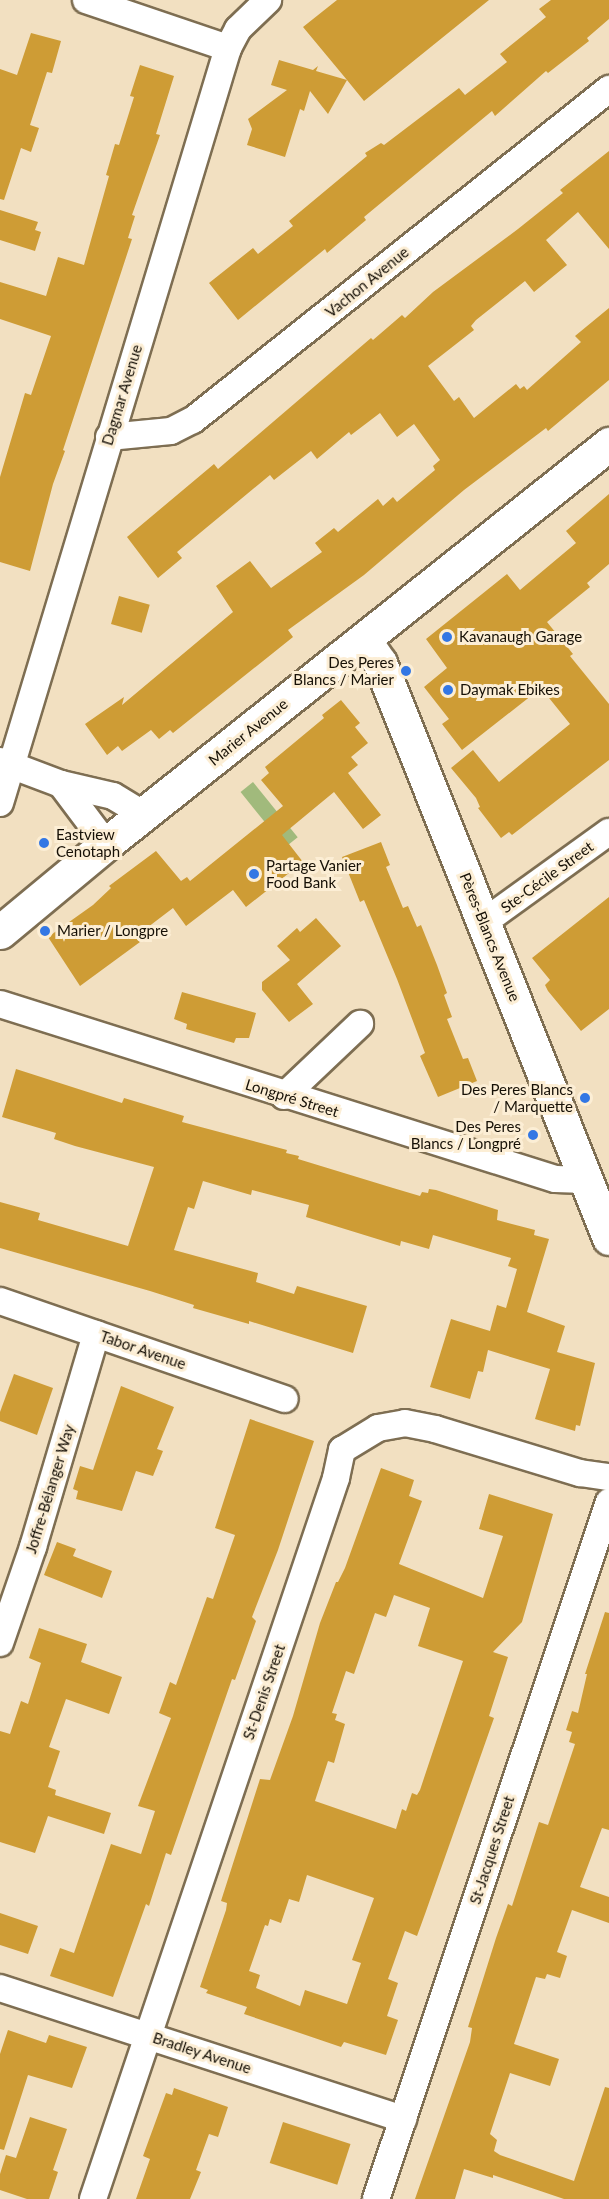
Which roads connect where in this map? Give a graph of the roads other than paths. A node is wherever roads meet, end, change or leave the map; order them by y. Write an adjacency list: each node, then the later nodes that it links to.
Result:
1 (86, 0): 3 (street)
2 (268, 0): 4 (street, Dagmar Avenue)
3 (129, 7): 4 (street)
4 (228, 48): 6 (street, Dagmar Avenue)
5 (609, 88): 6 (street, Vachon Avenue)
6 (109, 437): 9 (street, Dagmar Avenue)
7 (609, 444): 8 (street, Marier Avenue)
8 (364, 640): 12 (street, Marier Avenue); 15 (street, Pères-Blancs Avenue)
9 (5, 763): 10 (street); 11 (street, Dagmar Avenue)
10 (61, 784): 12 (street); 14 (street)
11 (0, 803)
12 (145, 815): 14 (street, Marier Avenue)
13 (609, 832): 15 (street, Ste-Cécile Street)
14 (106, 844): 16 (street, Marier Avenue)
15 (484, 922): 20 (street, Pères-Blancs Avenue)
16 (0, 932)
17 (0, 1004): 19 (street, Longpré Street)
18 (360, 1024): 19 (street)
19 (284, 1096): 20 (street, Longpré Street)
20 (586, 1180): 21 (street, Pères-Blancs Avenue)
21 (606, 1221)
22 (0, 1300): 23 (street, Tabor Avenue)
23 (96, 1334): 24 (street, Tabor Avenue); 27 (street, Joffre-Bélanger Way)
24 (285, 1399)
25 (609, 1477): 29 (street, St-Denis Street)
26 (609, 1502): 30 (street, St-Jacques Street)
27 (0, 1643)
28 (0, 1988): 29 (street, Bradley Avenue)
29 (148, 2036): 30 (street, Bradley Avenue); 31 (street, St-Denis Street)
30 (403, 2119): 32 (street, St-Jacques Street)
31 (93, 2199)
32 (376, 2199)

